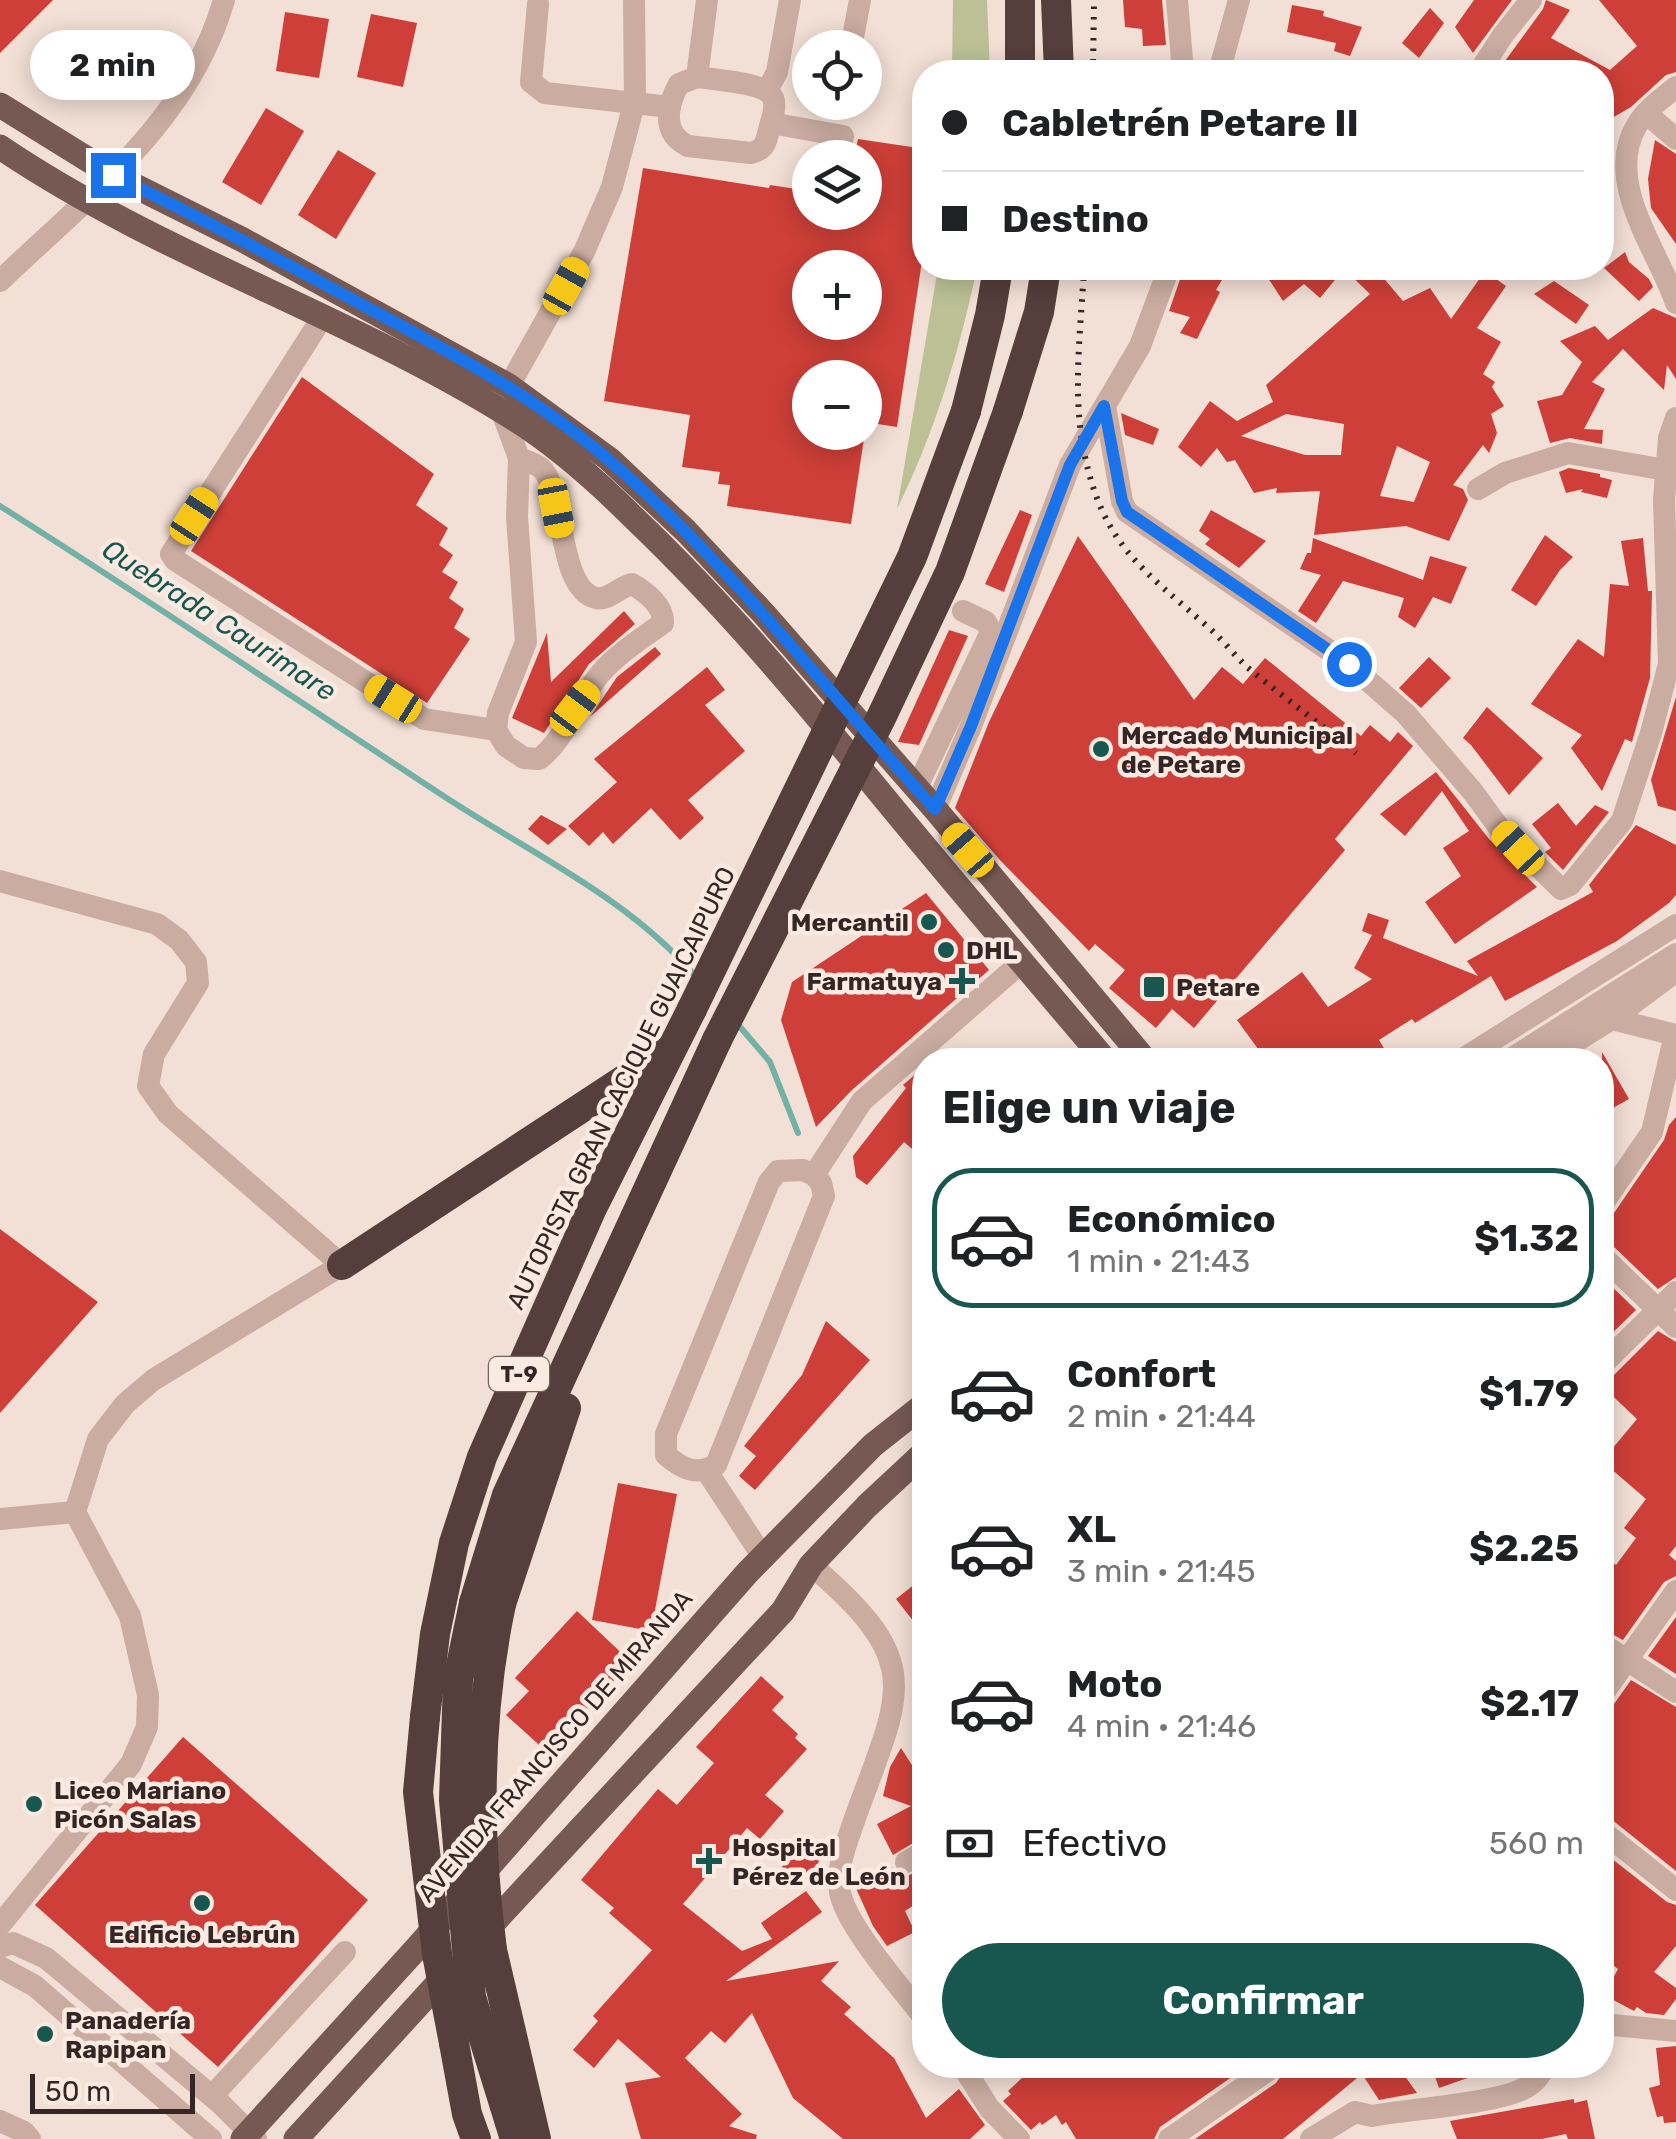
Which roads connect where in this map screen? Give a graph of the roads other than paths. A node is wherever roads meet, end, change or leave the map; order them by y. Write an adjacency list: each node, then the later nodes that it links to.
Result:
1 (224, 0): 29 (street)
2 (634, 0): 21 (street)
3 (706, 0): 18 (street)
4 (790, 0): 20 (street)
5 (860, 0): 12 (street)
6 (1020, 0): 13 (highway)
7 (1056, 0): 14 (highway)
8 (1177, 0): 15 (street)
9 (1239, 0): 16 (street)
10 (1531, 0): 17 (street)
11 (538, 4): 21 (street)
12 (855, 30)
13 (1020, 60)
14 (1058, 60)
15 (1182, 60)
16 (1222, 60)
17 (1487, 60)
18 (697, 77): 20 (street); 23 (street)
19 (1676, 87): 24 (street)
20 (766, 90): 25 (street)
21 (634, 100): 23 (street); 37 (street)
22 (0, 105): 29 (main road)
23 (670, 107): 25 (street)
24 (1646, 113): 26 (street); 35 (street)
25 (770, 123): 27 (street)
26 (1676, 139)
27 (842, 140)
28 (0, 147): 30 (main road)
29 (113, 175): 30 (street); 37 (main road)
30 (86, 202): 34 (street); 36 (main road)
31 (996, 280): 61 (highway, AUTOPISTA GRAN CACIQUE GUAICAIPURO / T-9, bridge)
32 (1044, 280): 78 (highway, T-9, bridge)
33 (1165, 280): 38 (street)
34 (0, 281)
35 (1676, 303)
36 (322, 318): 39 (main road); 45 (street)
37 (509, 386): 39 (street); 46 (main road)
38 (1104, 406): 42 (street); 47 (street)
39 (502, 412): 41 (street); 51 (main road)
40 (1676, 418): 42 (street)
41 (520, 458): 45 (street); 45 (street)
42 (1666, 470): 43 (street)
43 (1478, 489)
44 (962, 612): 46 (street)
45 (496, 730)
46 (916, 789): 47 (main road)
47 (935, 809): 57 (main road)
48 (0, 881): 65 (street)
49 (1676, 924): 58 (street)
50 (1676, 954): 59 (street)
51 (1022, 962): 55 (street); 56 (main road)
52 (1676, 972): 53 (street)
53 (1612, 1020): 54 (street); 60 (street)
54 (1675, 1035): 64 (street)
55 (923, 1048)
56 (1095, 1048)
57 (1135, 1048)
58 (1480, 1048)
59 (1528, 1048)
60 (1566, 1048)
61 (670, 1049): 65 (highway); 101 (highway, AUTOPISTA GRAN CACIQUE GUAICAIPURO / T-9, bridge)
62 (912, 1058): 63 (street)
63 (814, 1174): 72 (street); 72 (street)
64 (1614, 1188)
65 (342, 1265): 73 (street)
66 (1614, 1267): 68 (street)
67 (1676, 1292): 68 (street)
68 (1668, 1319): 69 (street)
69 (1614, 1357)
70 (912, 1414): 75 (main road, AVENIDA FRANCISCO DE MIRANDA)
71 (912, 1464): 76 (main road)
72 (706, 1470): 75 (street)
73 (75, 1512): 74 (street); 85 (street)
74 (0, 1518)
75 (763, 1557): 97 (main road, AVENIDA FRANCISCO DE MIRANDA)
76 (811, 1565): 89 (street); 100 (main road)
77 (1676, 1591): 80 (street)
78 (488, 1604): 102 (highway, T-9, bridge); 103 (highway, T-9, bridge)
79 (1614, 1652): 80 (street)
80 (1626, 1659): 81 (street); 82 (street)
81 (1614, 1677)
82 (1676, 1692)
83 (1614, 1841): 84 (street)
84 (1676, 1890)
85 (0, 1925)
86 (0, 1947): 95 (street)
87 (345, 1952): 95 (street)
88 (0, 1968): 99 (street)
89 (912, 2001)
90 (1614, 2025): 91 (street)
91 (1676, 2031)
92 (975, 2078): 104 (street)
93 (1257, 2078): 105 (street)
94 (1538, 2078): 106 (street)
95 (212, 2096): 97 (street)
96 (0, 2121): 98 (street)
97 (250, 2136)
98 (30, 2139)
99 (211, 2139)
100 (296, 2139)
101 (476, 2139)
102 (515, 2139)
103 (536, 2139)
104 (1020, 2139)
105 (1169, 2139)
106 (1311, 2139)

